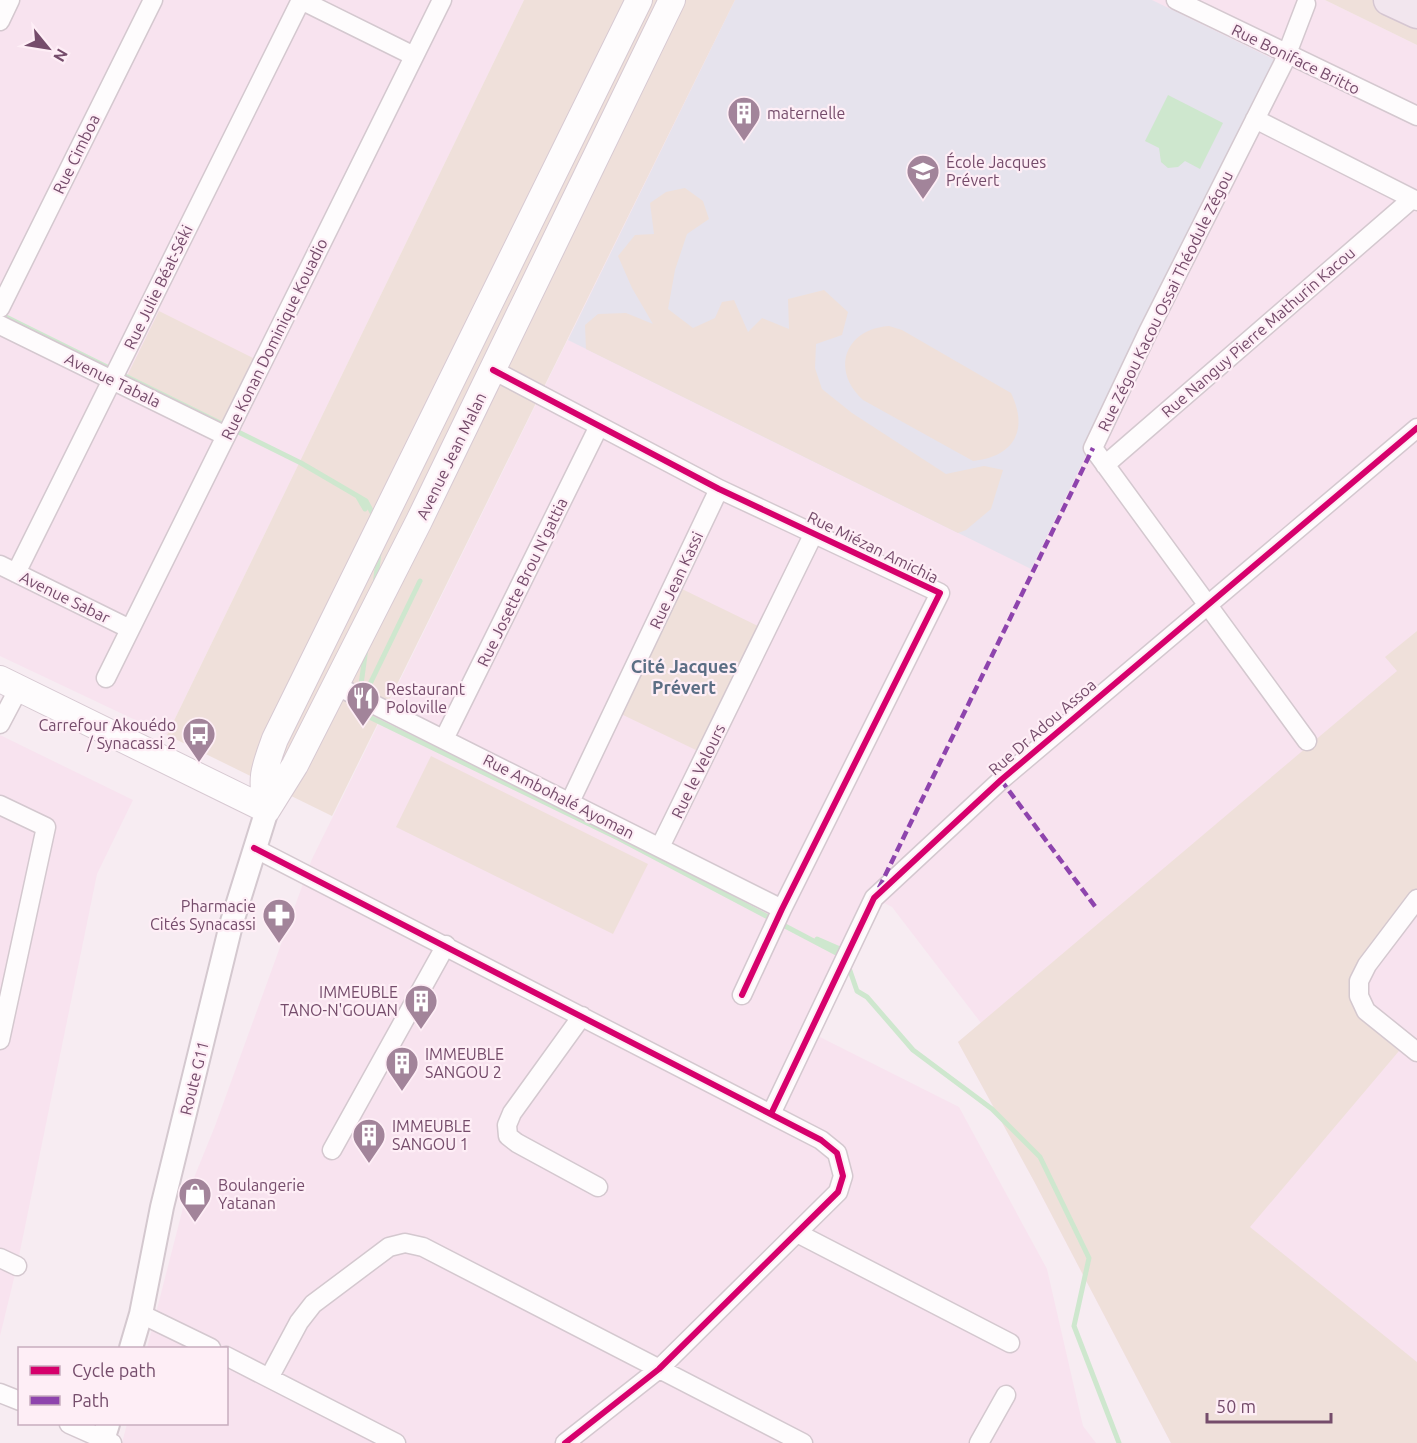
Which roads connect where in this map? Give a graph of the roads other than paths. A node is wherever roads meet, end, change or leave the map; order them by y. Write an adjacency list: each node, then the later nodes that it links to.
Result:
1 (10, 0): 11 (street)
2 (153, 0): 17 (street, Rue Cimboa)
3 (300, 0): 13 (street); 20 (street, Rue Julie Béat-Séki)
4 (442, 0): 13 (street, Rue Konan Dominique Kouadio)
5 (639, 0): 38 (main road, Avenue Jean Malan)
6 (672, 0): 19 (main road, Avenue Jean Malan)
7 (1176, 0): 12 (street, Rue Boniface Britto)
8 (1389, 0): 10 (highway)
9 (1306, 4): 12 (street, Rue Zégou Kacou Ossai Théodule Zégou)
10 (1417, 13)
11 (0, 21)
12 (1287, 55): 14 (street, Rue Boniface Britto); 15 (street, Rue Zégou Kacou Ossai Théodule Zégou)
13 (414, 56): 23 (street, Rue Konan Dominique Kouadio)
14 (1417, 116)
15 (1255, 119): 16 (street); 24 (street, Rue Zégou Kacou Ossai Théodule Zégou)
16 (1415, 200): 24 (street, Rue Nanguy Pierre Mathurin Kacou)
17 (0, 308)
18 (0, 325): 20 (street, Avenue Tabala)
19 (493, 370): 21 (street, Rue Miézan Amichia); 32 (main road, Avenue Jean Malan)
20 (113, 379): 23 (street, Avenue Tabala); 27 (street, Rue Julie Béat-Séki)
21 (599, 426): 25 (street, Rue Miézan Amichia); 34 (street, Rue Josette Brou N'gattia)
22 (1417, 428): 28 (street, Rue Dr Adou Assoa)
23 (226, 436): 29 (street, Rue Konan Dominique Kouadio)
24 (1105, 465): 28 (street, Rue Zégou Kacou Ossai Théodule Zégou)
25 (719, 489): 26 (street, Rue Miézan Amichia); 36 (street, Rue Jean Kassi)
26 (814, 533): 39 (street, Rue le Velours); 42 (street, Rue Miézan Amichia)
27 (8, 569): 29 (street, Avenue Sabar)
28 (1207, 605): 35 (street, Rue Zégou Kacou Ossai Théodule Zégou); 48 (street, Rue Dr Adou Assoa)
29 (130, 629): 30 (street, Rue Konan Dominique Kouadio)
30 (106, 678)
31 (9, 683): 33 (street); 38 (main road)
32 (335, 685): 34 (street, Rue Ambohalé Ayoman); 38 (main road, Avenue Jean Malan)
33 (0, 724)
34 (444, 739): 36 (street, Rue Ambohalé Ayoman)
35 (1307, 741)
36 (570, 802): 39 (street, Rue Ambohalé Ayoman)
37 (0, 805): 46 (street)
38 (267, 810): 40 (street, Route G11)
39 (660, 847): 42 (street, Rue Ambohalé Ayoman)
40 (255, 848): 43 (street); 54 (street, Route G11)
41 (1417, 898): 47 (street)
42 (782, 909): 44 (street, Rue Miézan Amichia)
43 (446, 945): 45 (street); 49 (street)
44 (742, 995)
45 (582, 1016): 48 (street); 50 (street)
46 (0, 1040)
47 (1417, 1052)
48 (771, 1114): 51 (street)
49 (332, 1150)
50 (598, 1187)
51 (797, 1233): 55 (street); 59 (street)
52 (0, 1258): 53 (street)
53 (17, 1266)
54 (141, 1314): 56 (street, Route G11); 57 (street)
55 (1010, 1343)
56 (131, 1347)
57 (209, 1347)
58 (228, 1357): 60 (street)
59 (659, 1369): 60 (street); 66 (street); 68 (street)
60 (269, 1378): 67 (street)
61 (0, 1393): 63 (street)
62 (1006, 1395): 70 (street)
63 (18, 1400)
64 (72, 1425): 65 (street)
65 (106, 1437)
66 (775, 1437): 69 (street)
67 (396, 1443)
68 (565, 1443)
69 (803, 1443)
70 (979, 1443)

